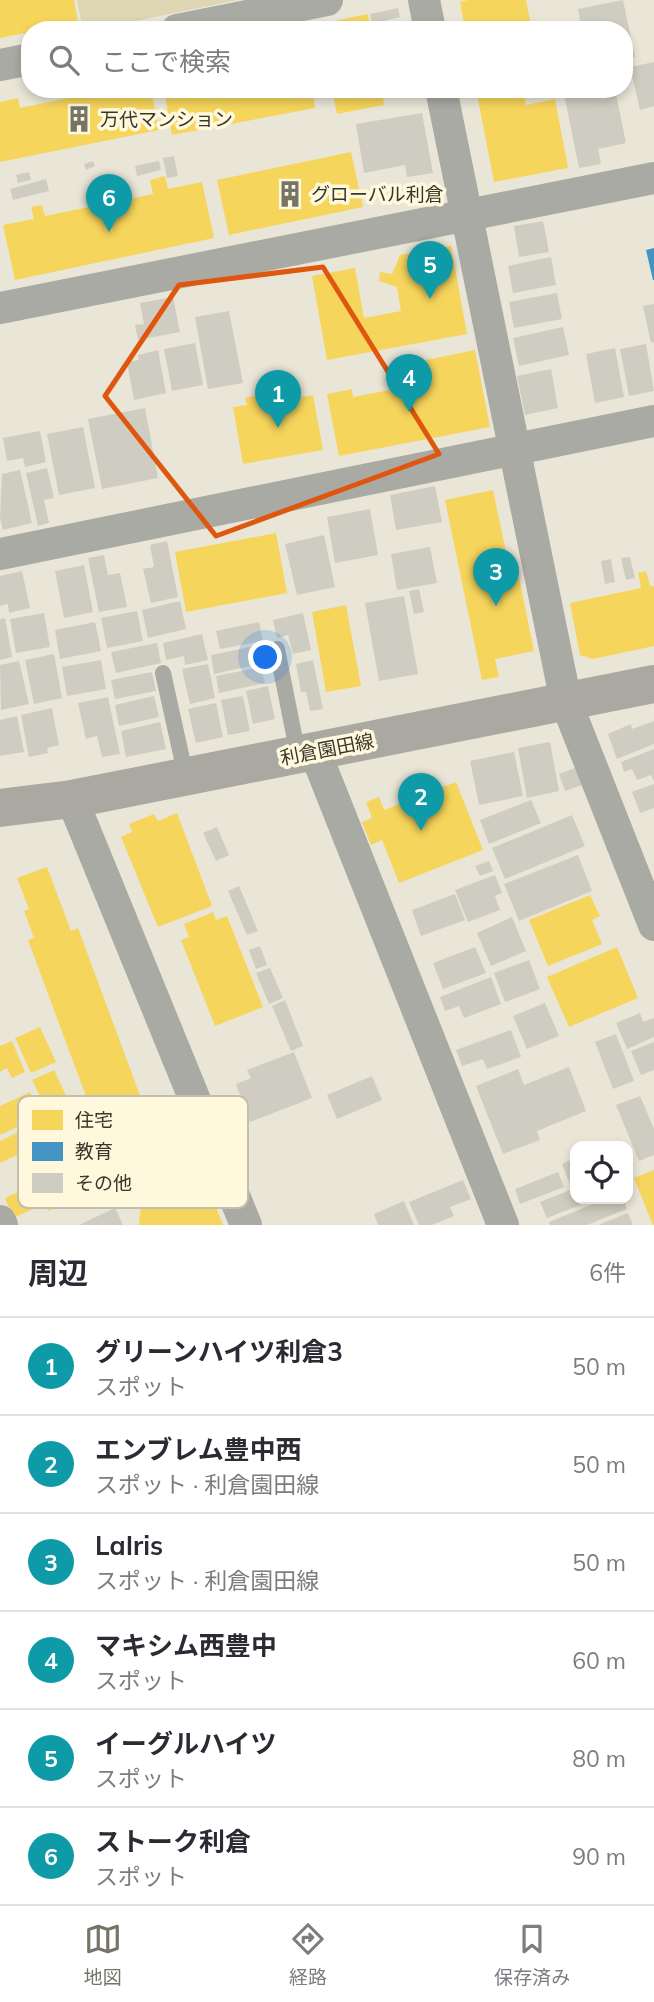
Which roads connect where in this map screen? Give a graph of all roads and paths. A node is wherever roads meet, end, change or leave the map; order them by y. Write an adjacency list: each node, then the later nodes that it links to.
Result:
1 (327, 0): 3 (street)
2 (424, 0): 4 (street)
3 (222, 21)
4 (428, 21)
5 (21, 61): 6 (street)
6 (0, 65)
7 (443, 98): 9 (street)
8 (654, 178): 9 (street)
9 (466, 216): 10 (street); 12 (street)
10 (0, 309)
11 (654, 421): 12 (street)
12 (515, 449): 13 (street); 17 (street)
13 (0, 554)
14 (277, 649): 18 (lane)
15 (163, 673): 19 (lane)
16 (654, 684): 17 (street, 利倉園田線)
17 (566, 702): 18 (street, 利倉園田線); 22 (street)
18 (306, 753): 19 (street, 利倉園田線); 26 (street)
19 (186, 777): 20 (street, 利倉園田線)
20 (72, 799): 21 (street, 利倉園田線); 23 (street)
21 (0, 808)
22 (654, 925)
23 (193, 1096)
24 (239, 1208): 25 (street)
25 (246, 1225)
26 (503, 1225)

